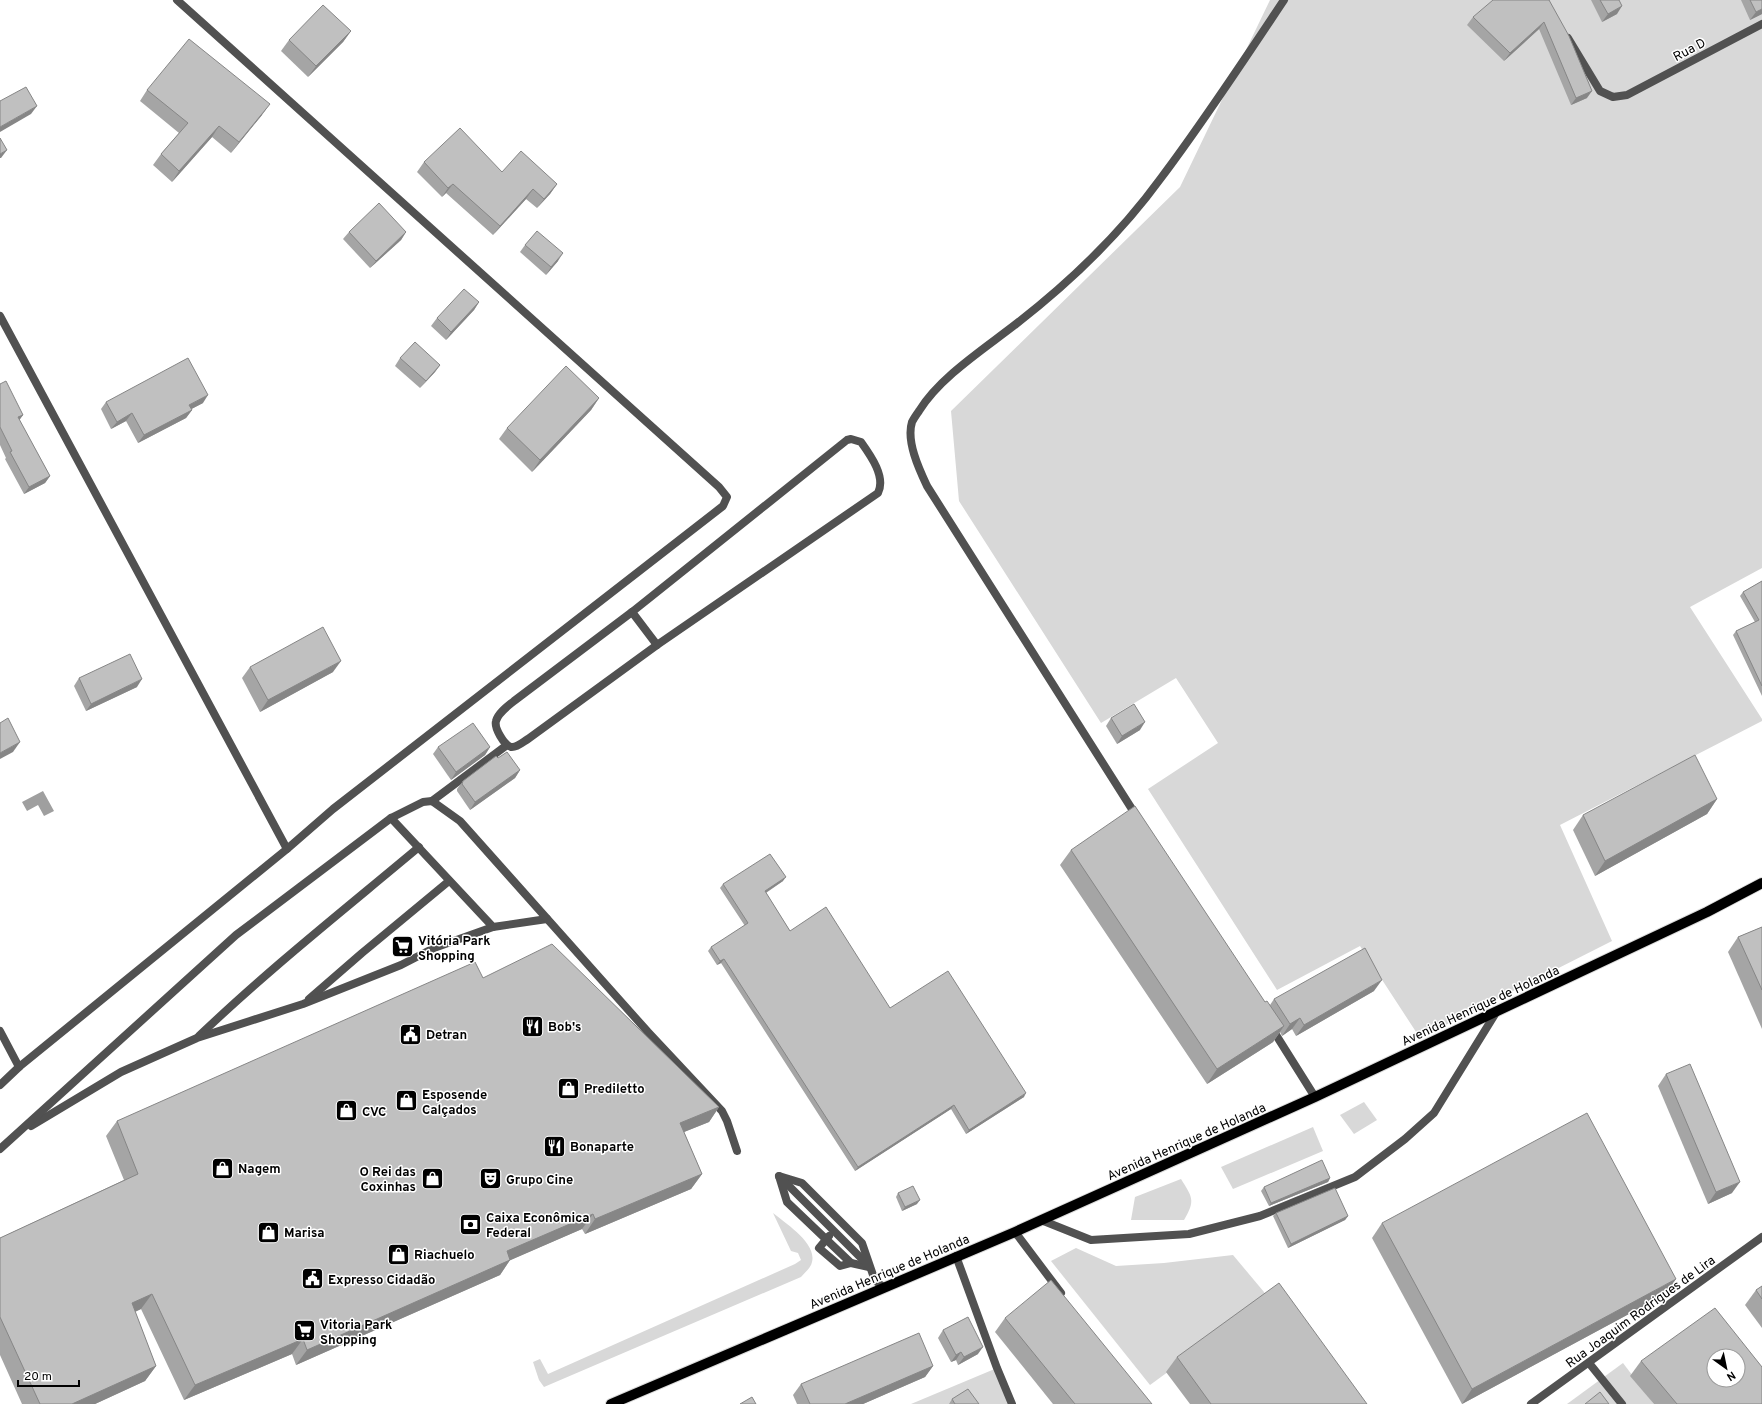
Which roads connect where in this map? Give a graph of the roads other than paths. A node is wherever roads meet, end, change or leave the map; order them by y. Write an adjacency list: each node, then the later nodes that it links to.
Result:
1 (177, 0): 13 (street)
2 (1284, 0): 11 (street)
3 (1762, 24): 4 (street, Rua D)
4 (1565, 33)
5 (0, 316): 13 (street)
6 (632, 612): 7 (street); 7 (street); 8 (street)
7 (657, 645): 8 (street)
8 (507, 745): 9 (street)
9 (432, 801): 10 (street); 16 (street)
10 (391, 818): 12 (street); 26 (street)
11 (1140, 821)
12 (419, 847): 14 (street); 22 (street)
13 (287, 849): 23 (street)
14 (449, 881): 17 (street); 18 (street)
15 (1762, 883): 19 (main road, Avenida Henrique de Holanda)
16 (547, 919): 17 (street); 28 (street)
17 (494, 927): 18 (street)
18 (303, 1004): 22 (street)
19 (1497, 1011): 25 (main road, Avenida Henrique de Holanda); 30 (street)
20 (1268, 1023): 25 (street)
21 (0, 1031): 23 (street)
22 (197, 1038): 26 (street)
23 (19, 1067): 24 (street)
24 (0, 1085)
25 (1315, 1097): 30 (main road, Avenida Henrique de Holanda)
26 (10, 1139): 27 (street)
27 (0, 1149)
28 (737, 1151)
29 (779, 1176): 31 (street); 32 (street); 35 (street)
30 (1041, 1220): 33 (main road, Avenida Henrique de Holanda)
31 (842, 1223): 32 (street); 37 (street)
32 (834, 1231): 35 (street); 37 (street)
33 (1015, 1232): 36 (main road, Avenida Henrique de Holanda); 39 (street)
34 (1762, 1237): 40 (street, Rua Joaquim Rodrigues de Lira)
35 (826, 1239): 37 (street)
36 (956, 1256): 38 (main road, Avenida Henrique de Holanda); 42 (street)
37 (869, 1267): 38 (street)
38 (884, 1288): 41 (main road, Avenida Henrique de Holanda)
39 (1066, 1299)
40 (1589, 1363): 43 (street, Rua Joaquim Rodrigues de Lira); 44 (street)
41 (611, 1404)
42 (1012, 1404)
43 (1531, 1404)
44 (1622, 1404)

